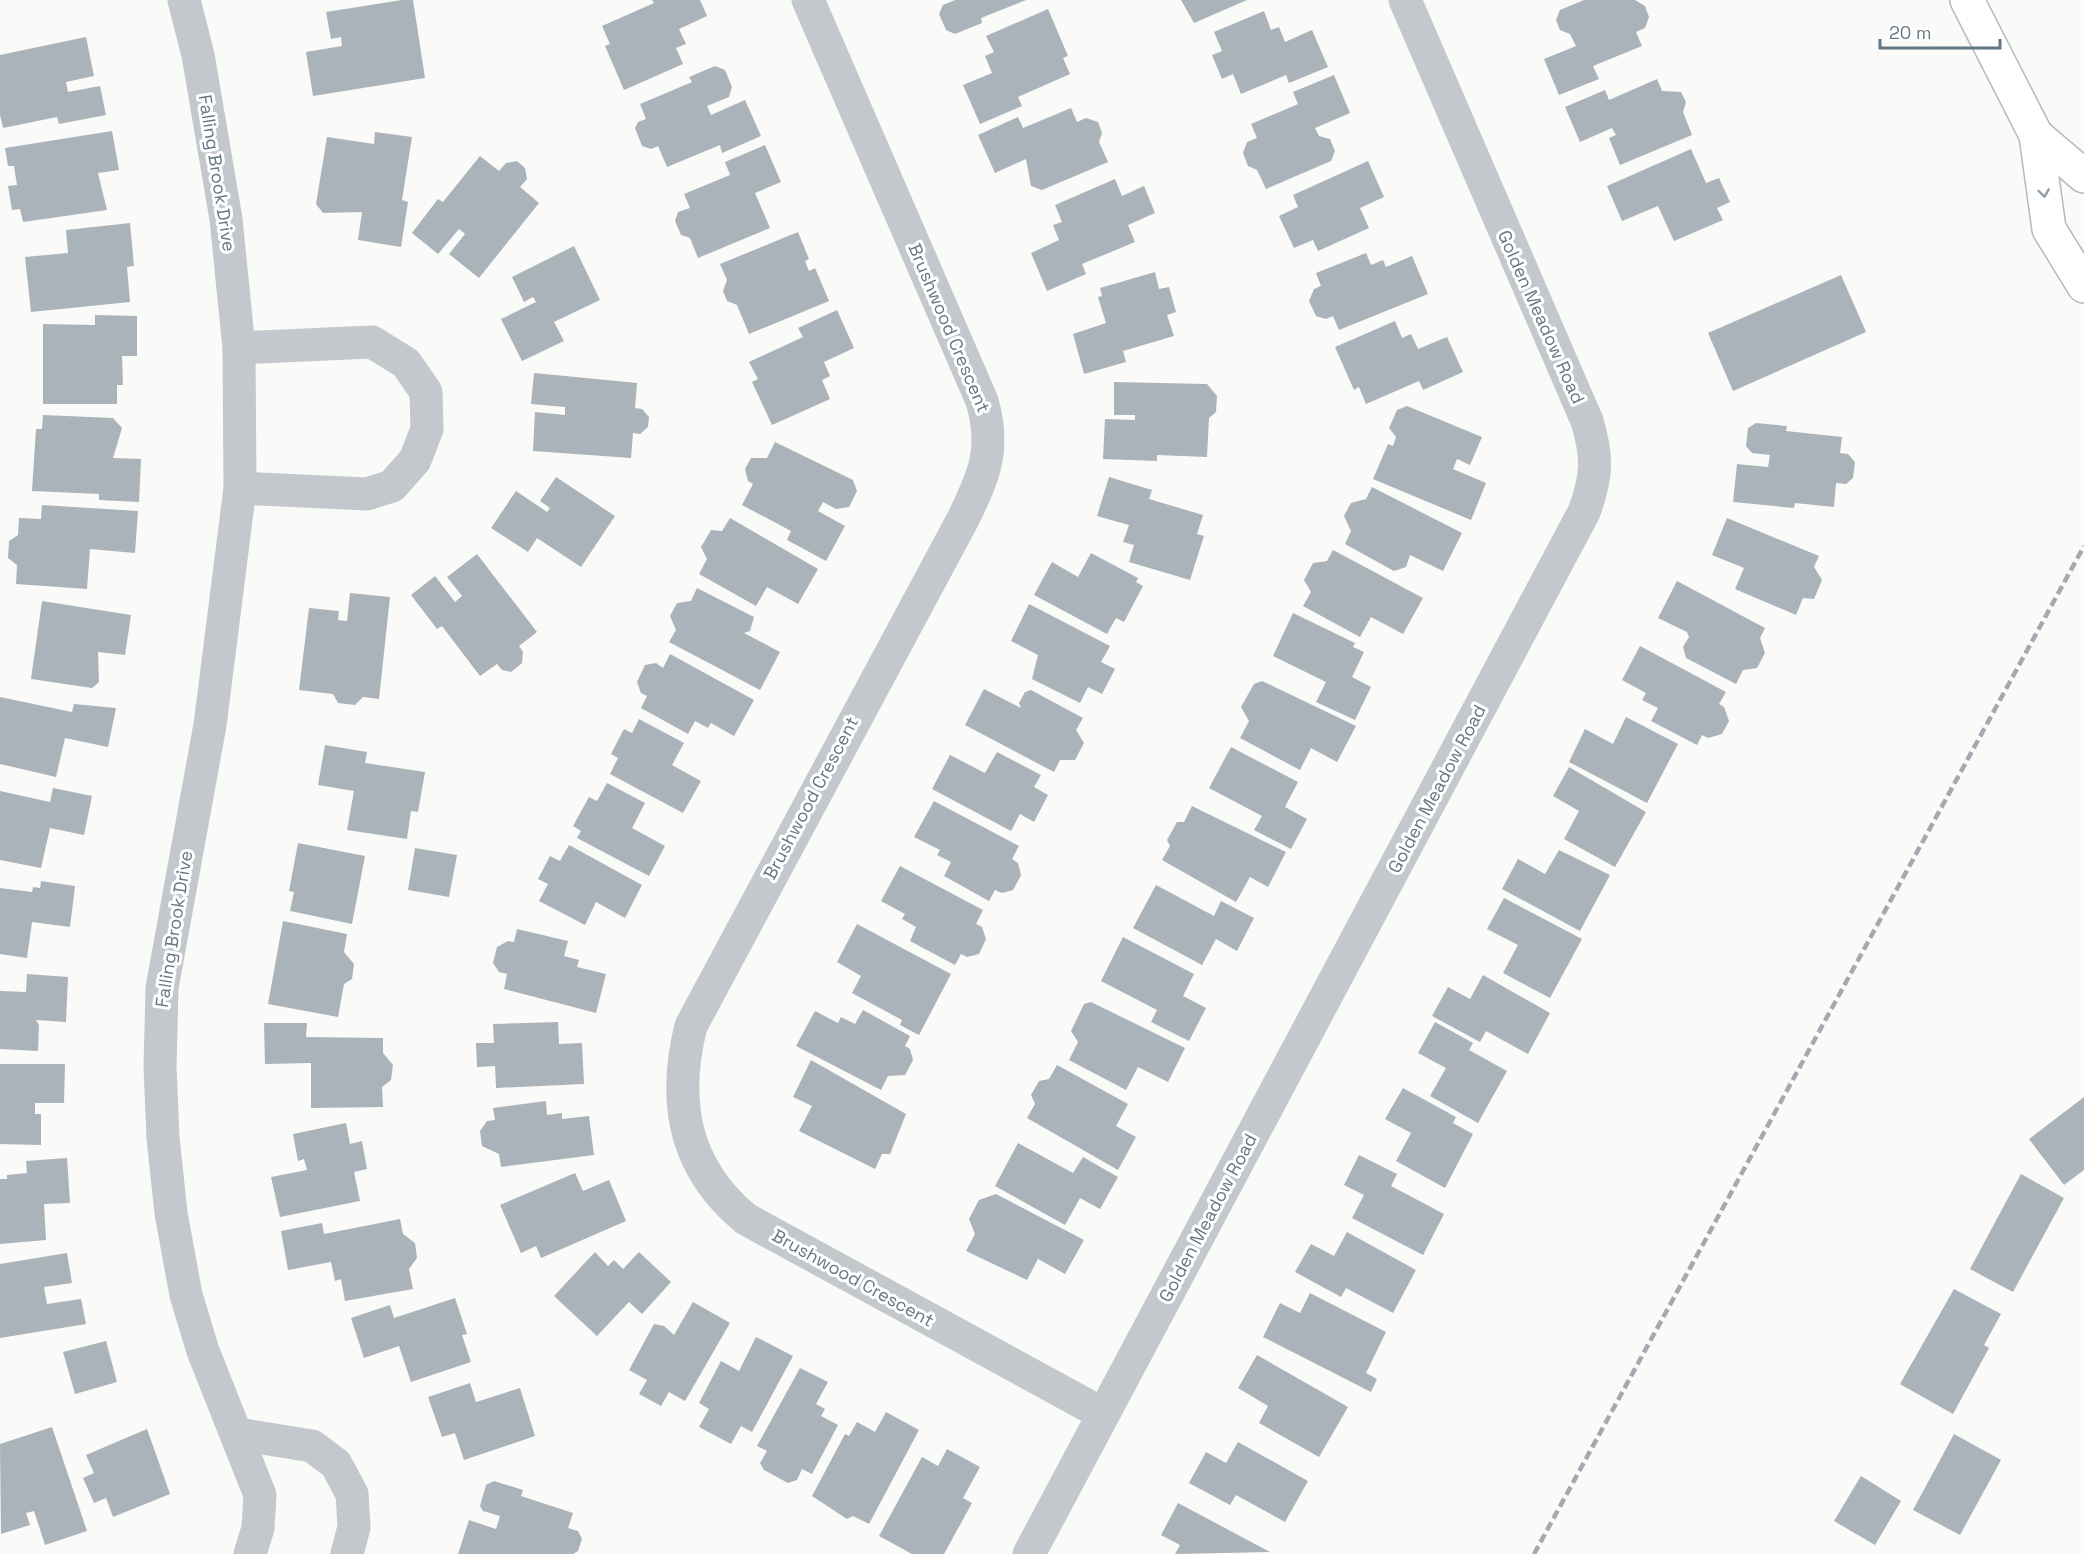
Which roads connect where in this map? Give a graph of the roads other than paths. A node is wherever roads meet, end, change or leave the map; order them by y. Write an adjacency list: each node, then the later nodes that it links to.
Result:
1 (183, 0): 8 (street, Falling Brook Drive)
2 (808, 0): 10 (street, Brushwood Crescent)
3 (1405, 0): 10 (street, Golden Meadow Road)
4 (1967, 0): 5 (main road)
5 (2036, 135): 6 (main road); 7 (main road, one-way to 7)
6 (2084, 176)
7 (2082, 283)
8 (239, 348): 9 (street, Falling Brook Drive); 9 (street)
9 (240, 488): 11 (street, Falling Brook Drive)
10 (1103, 1414): 14 (street, Golden Meadow Road)
11 (238, 1434): 12 (street, Falling Brook Drive); 13 (street)
12 (250, 1554)
13 (347, 1554)
14 (1029, 1554)

